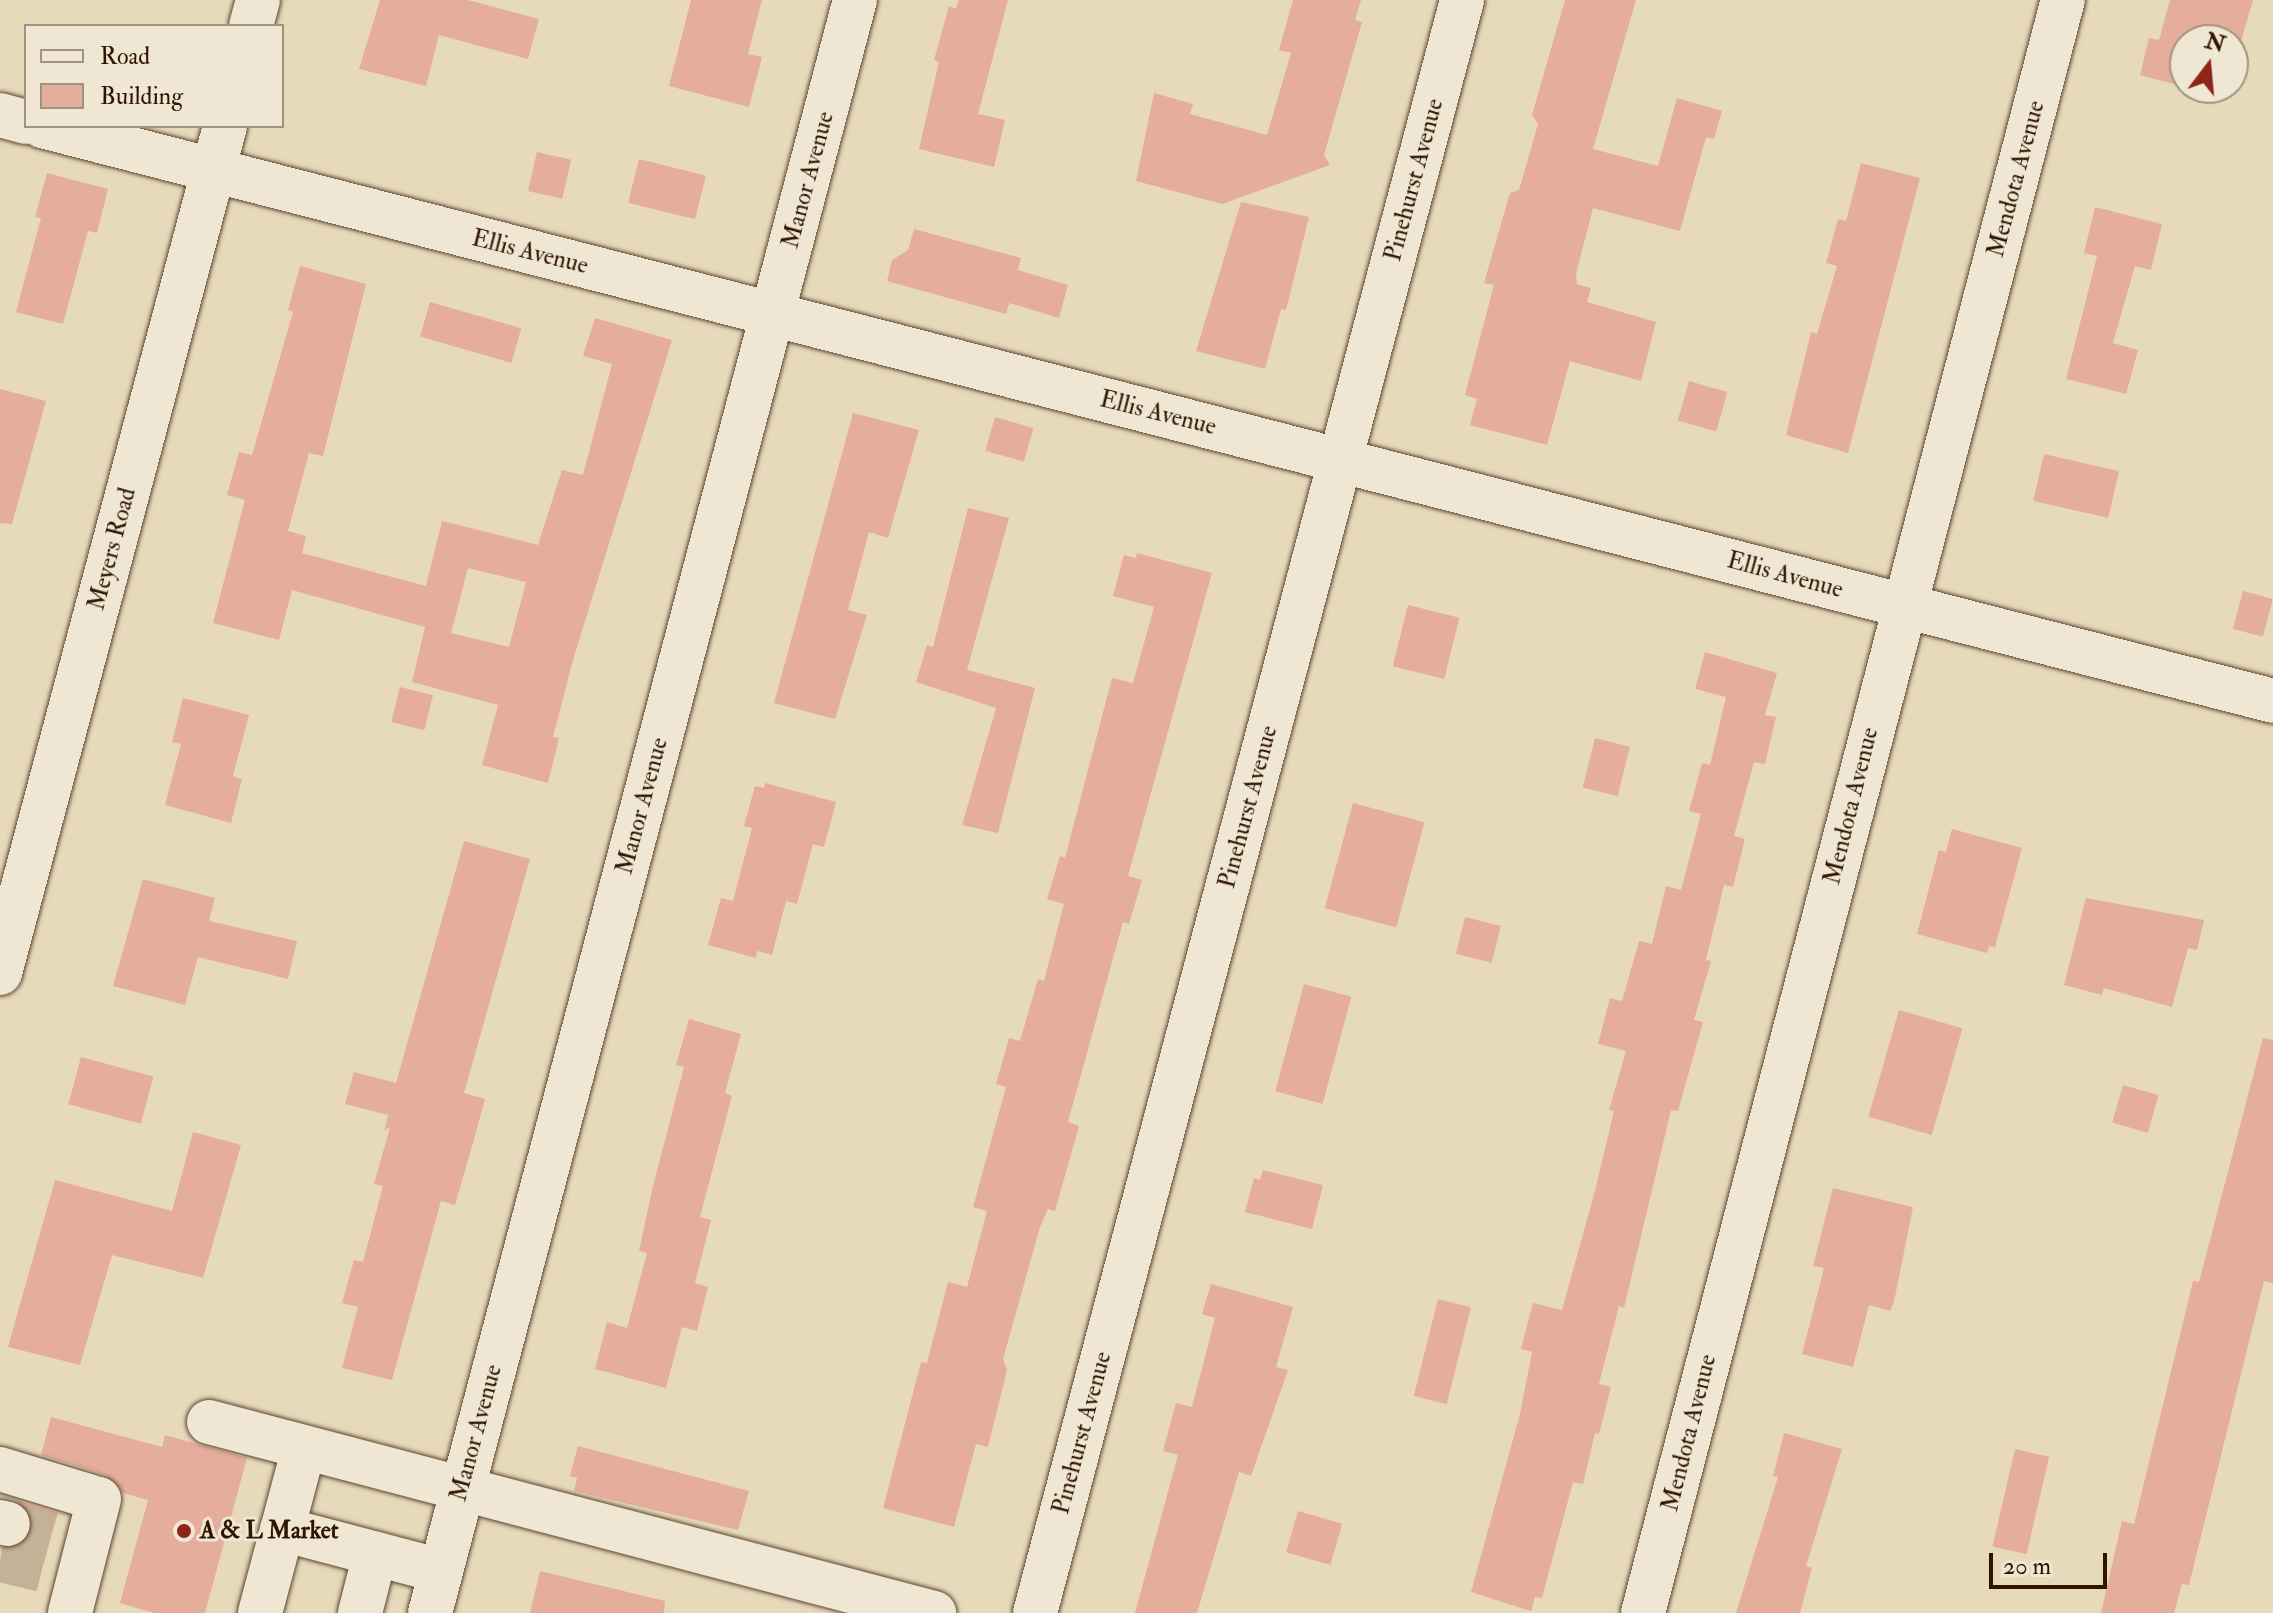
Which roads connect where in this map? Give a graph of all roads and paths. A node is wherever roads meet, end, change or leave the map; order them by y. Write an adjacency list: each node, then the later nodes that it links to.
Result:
1 (258, 0): 5 (street)
2 (855, 0): 11 (street, Manor Avenue)
3 (1462, 0): 12 (street, Pinehurst Avenue)
4 (2063, 0): 13 (street, Mendota Avenue)
5 (252, 24)
6 (0, 115): 7 (street)
7 (24, 121)
8 (50, 128): 10 (street, Ellis Avenue)
9 (224, 128): 10 (street, Meyers Road)
10 (213, 170): 11 (street, Ellis Avenue); 15 (street, Meyers Road)
11 (772, 314): 12 (street, Ellis Avenue); 19 (street, Manor Avenue)
12 (1340, 460): 13 (street, Ellis Avenue); 28 (street, Pinehurst Avenue)
13 (1903, 606): 14 (street, Ellis Avenue); 29 (street, Mendota Avenue)
14 (2273, 701)
15 (0, 973)
16 (209, 1422): 17 (street)
17 (304, 1448): 19 (street); 20 (street)
18 (0, 1469): 22 (street)
19 (461, 1492): 23 (street, Manor Avenue); 27 (street)
20 (282, 1529): 21 (street); 24 (street)
21 (375, 1554): 23 (street); 25 (street)
22 (66, 1569)
23 (441, 1571): 26 (street, Manor Avenue)
24 (260, 1613)
25 (360, 1613)
26 (430, 1613)
27 (934, 1613)
28 (1035, 1613)
29 (1643, 1613)

